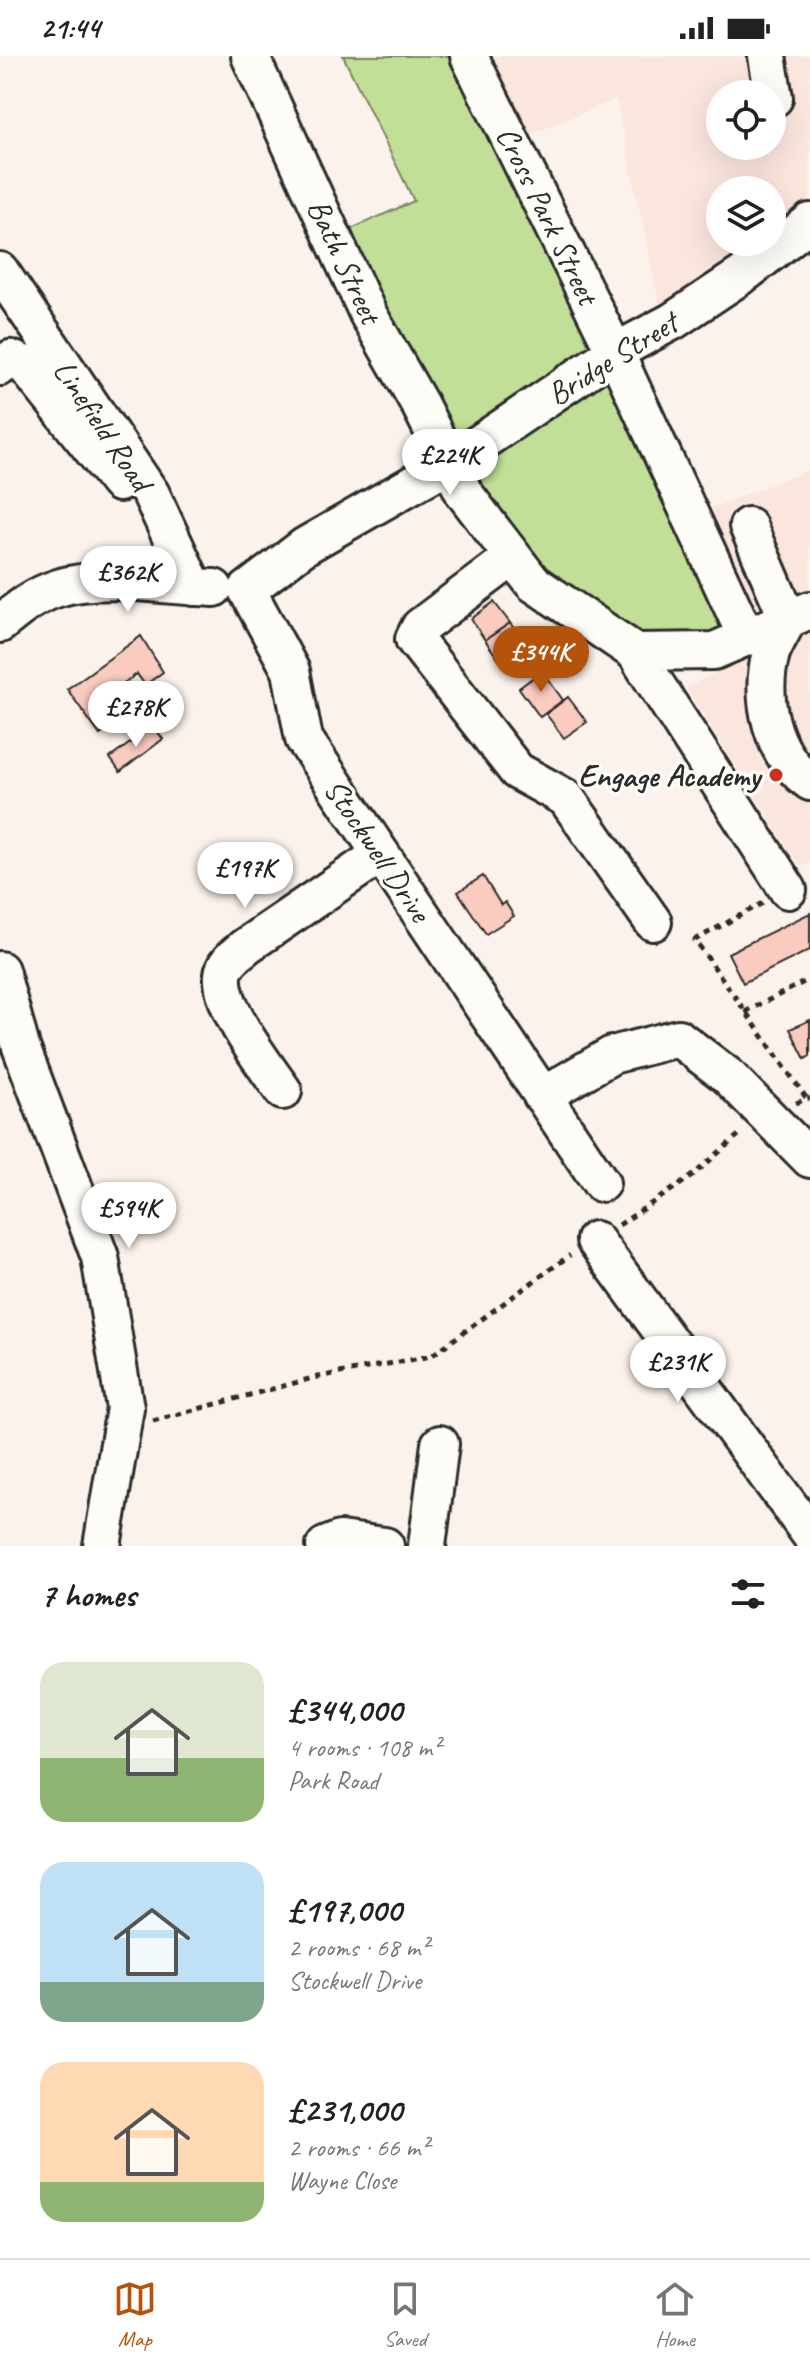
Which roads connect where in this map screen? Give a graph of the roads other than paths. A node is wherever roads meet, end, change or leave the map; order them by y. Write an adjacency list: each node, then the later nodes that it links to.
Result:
1 (250, 56): 9 (street, Bath Street)
2 (469, 56): 7 (street, Cross Park Street)
3 (767, 56): 4 (street)
4 (771, 80)
5 (810, 222): 7 (street, Bridge Street)
6 (0, 271): 11 (street, Linefield Road)
7 (615, 352): 9 (street, Bridge Street); 17 (street, Cross Park Street)
8 (0, 367): 11 (street)
9 (450, 463): 12 (street, Bath Street); 14 (street, Bridge Street)
10 (748, 526): 16 (street)
11 (174, 544): 13 (street, Linefield Road)
12 (513, 557): 18 (street, Bath Street); 22 (street)
13 (194, 587): 14 (street); 15 (street)
14 (247, 590): 20 (street, Stockwell Drive)
15 (9, 606)
16 (799, 615): 17 (street); 19 (street)
17 (746, 636): 18 (street)
18 (635, 652): 21 (street)
19 (810, 782)
20 (381, 854): 25 (street); 26 (street, Stockwell Drive)
21 (788, 890)
22 (653, 922)
23 (0, 970): 24 (street)
24 (11, 1053): 32 (street)
25 (283, 1091)
26 (542, 1096): 27 (street); 28 (street, Stockwell Drive)
27 (810, 1159)
28 (601, 1183)
29 (595, 1240): 31 (street)
30 (440, 1444): 35 (street)
31 (810, 1534)
32 (102, 1546)
33 (325, 1546): 34 (street)
34 (385, 1546)
35 (427, 1546)

